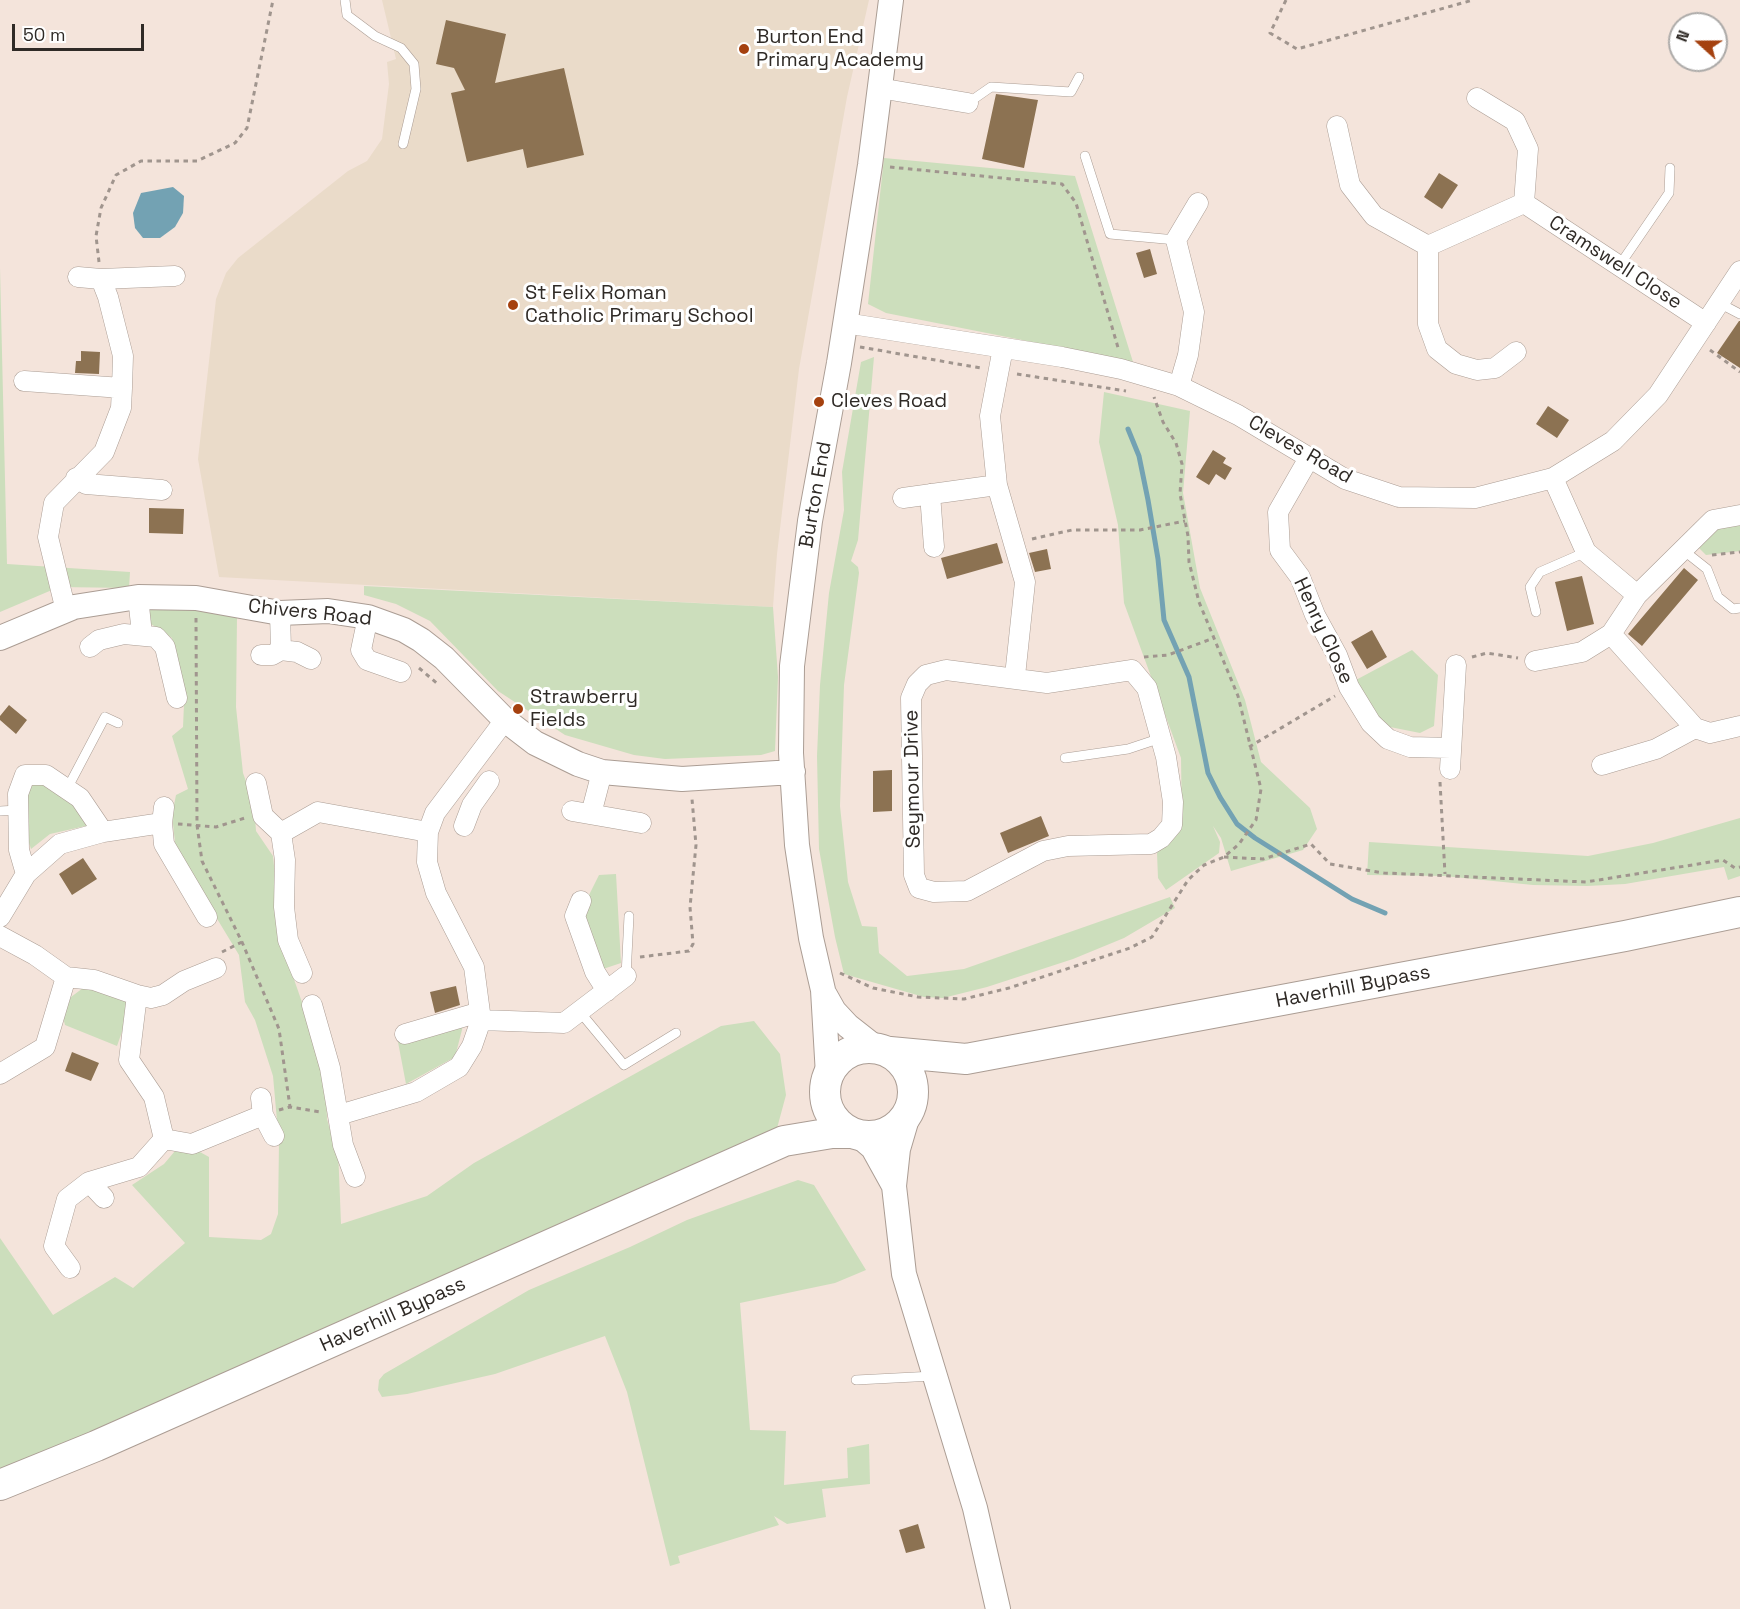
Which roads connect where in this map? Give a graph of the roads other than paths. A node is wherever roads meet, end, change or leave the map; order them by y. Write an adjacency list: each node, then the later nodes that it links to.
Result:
1 (345, 0): 8 (lane)
2 (891, 0): 4 (street, Burton End)
3 (1079, 77): 6 (lane)
4 (879, 88): 6 (street); 22 (street, Burton End)
5 (1478, 98): 12 (street)
6 (968, 103)
7 (1337, 126): 14 (street)
8 (403, 144)
9 (1085, 156): 13 (lane)
10 (1670, 168): 15 (lane)
11 (1198, 203): 13 (street)
12 (1524, 203): 14 (street); 15 (street, Cramswell Close)
13 (1176, 240): 27 (street)
14 (1428, 246): 25 (street)
15 (1619, 266): 23 (street, Cramswell Close)
16 (1740, 271): 20 (street, Cleves Road)
17 (176, 276): 19 (street)
18 (78, 277): 19 (street)
19 (100, 279): 28 (street)
20 (1719, 303): 21 (lane); 23 (street, Cleves Road)
21 (1740, 314)
22 (845, 323): 24 (street, Cleves Road); 69 (street, Burton End)
23 (1706, 323): 31 (street, Cleves Road)
24 (1003, 348): 27 (street, Cleves Road); 32 (street)
25 (1516, 352)
26 (24, 381): 28 (street)
27 (1179, 386): 29 (street, Cleves Road)
28 (122, 388): 30 (street)
29 (1309, 458): 31 (street, Cleves Road); 64 (street, Henry Close)
30 (76, 478): 33 (street); 43 (street)
31 (1553, 478): 39 (street)
32 (997, 485): 34 (street); 57 (street)
33 (162, 489)
34 (930, 494): 35 (street); 38 (street)
35 (903, 498)
36 (1740, 515): 37 (street)
37 (1687, 546): 40 (street); 42 (lane)
38 (934, 547)
39 (1586, 552): 40 (street); 44 (lane)
40 (1637, 595): 48 (street)
41 (138, 597): 43 (street, Chivers Road); 45 (street, Chivers Road); 47 (street)
42 (1740, 609)
43 (66, 611): 49 (street, Chivers Road)
44 (1536, 612)
45 (280, 613): 46 (street, Chivers Road); 51 (street)
46 (368, 617): 56 (street); 59 (street, Chivers Road)
47 (142, 634): 50 (street); 58 (street)
48 (1611, 634): 54 (street); 62 (street)
49 (0, 638)
50 (90, 646)
51 (281, 650): 52 (street); 53 (street)
52 (261, 655)
53 (311, 659)
54 (1535, 661)
55 (1456, 665): 64 (street)
56 (409, 669)
57 (1015, 676): 63 (street, Seymour Drive); 63 (street, Seymour Drive)
58 (177, 698)
59 (505, 720): 68 (street, Chivers Road); 73 (street)
60 (118, 723): 72 (lane)
61 (1740, 726): 62 (street)
62 (1695, 728): 66 (street)
63 (1161, 738): 65 (lane)
64 (1451, 748): 67 (street)
65 (1065, 758)
66 (1602, 765)
67 (1450, 769)
68 (602, 772): 69 (street, Chivers Road); 76 (street)
69 (793, 772): 92 (street, Burton End)
70 (489, 781): 74 (street)
71 (256, 783): 80 (street)
72 (67, 789): 75 (street); 78 (street)
73 (452, 790): 74 (street); 79 (street)
74 (472, 805): 77 (street)
75 (9, 811): 81 (street)
76 (641, 823)
77 (464, 826)
78 (103, 832): 81 (street); 86 (street)
79 (428, 832): 80 (street); 97 (street)
80 (281, 833): 90 (street)
81 (26, 874): 85 (street)
82 (581, 902): 93 (street)
83 (1740, 912): 101 (main road, Haverhill Bypass)
84 (629, 916): 89 (lane)
85 (0, 917)
86 (207, 917)
87 (0, 936): 91 (street)
88 (219, 960): 94 (street)
89 (627, 970): 93 (street)
90 (302, 973)
91 (66, 977): 94 (street); 102 (street)
92 (820, 982): 100 (street, Burton End); 103 (street, Burton End)
93 (607, 991): 96 (street)
94 (137, 995): 108 (street)
95 (312, 1005): 105 (street)
96 (580, 1012): 97 (street); 98 (lane)
97 (481, 1016): 99 (street); 105 (street)
98 (676, 1033)
99 (405, 1034)
100 (883, 1050): 101 (main road, Haverhill Bypass); 103 (main road); 104 (main road)
101 (966, 1059): 104 (main road, Haverhill Bypass)
102 (0, 1074)
103 (826, 1080): 106 (main road); 109 (main road)
104 (910, 1108): 106 (main road); 112 (street)
105 (339, 1115): 110 (street)
106 (855, 1135): 109 (main road, Haverhill Bypass); 112 (street)
107 (274, 1136): 108 (street)
108 (164, 1138): 111 (street)
109 (784, 1142): 117 (main road, Haverhill Bypass)
110 (355, 1177)
111 (89, 1182): 113 (street); 114 (street)
112 (894, 1186): 115 (street)
113 (104, 1198)
114 (69, 1268)
115 (934, 1376): 116 (lane); 118 (street)
116 (856, 1380)
117 (0, 1485)
118 (999, 1609)

